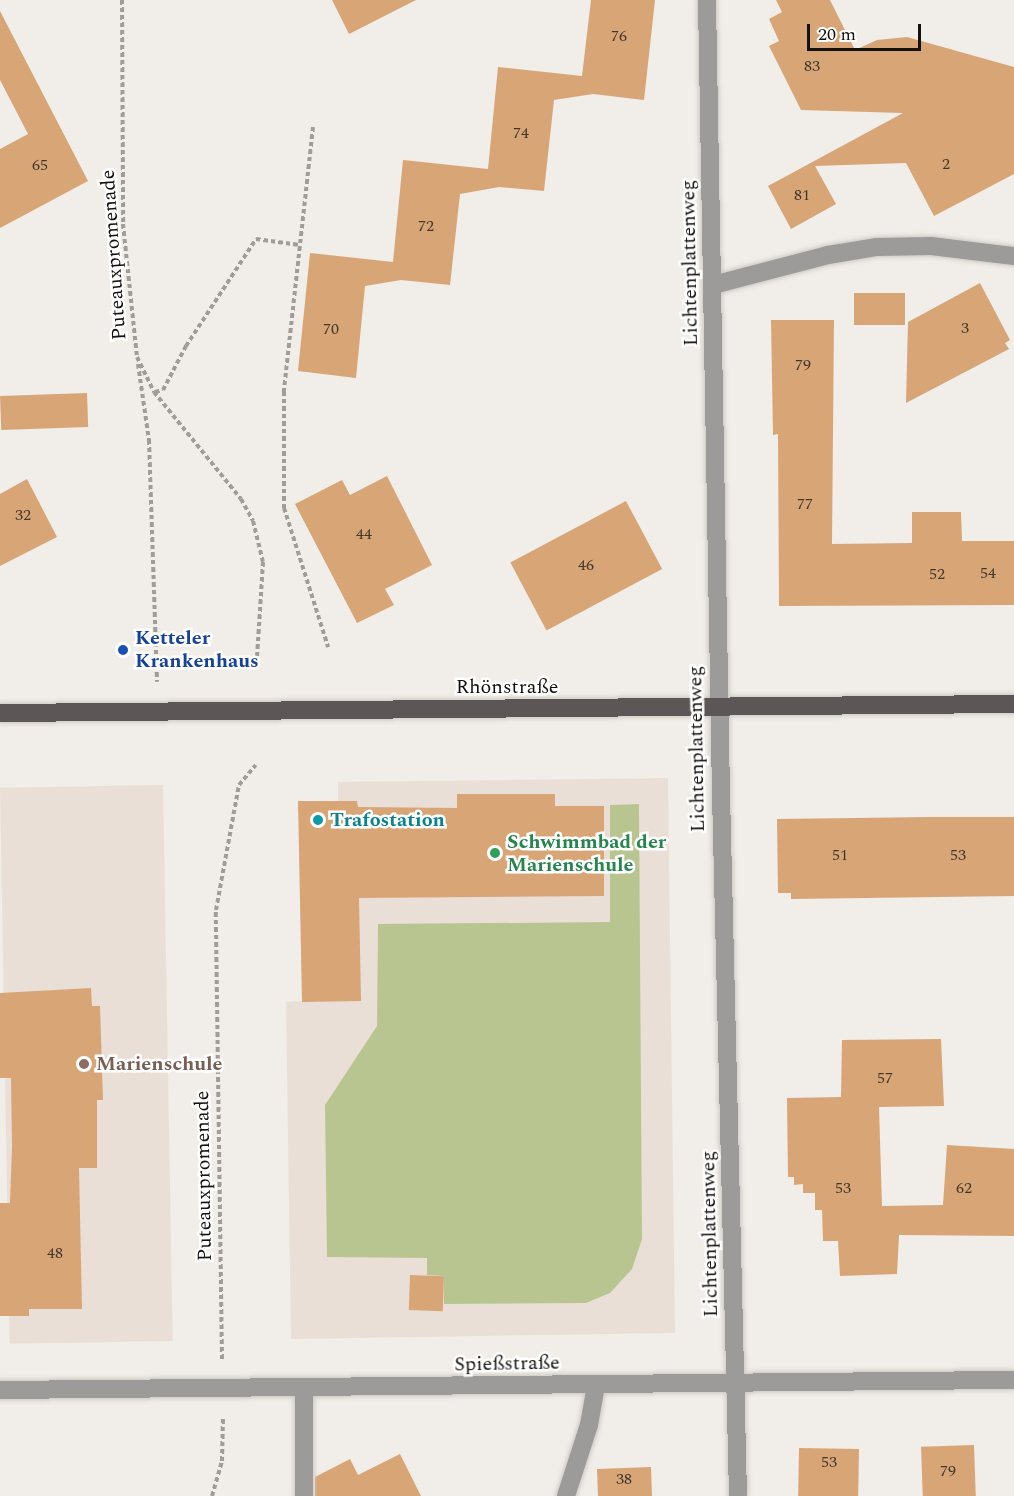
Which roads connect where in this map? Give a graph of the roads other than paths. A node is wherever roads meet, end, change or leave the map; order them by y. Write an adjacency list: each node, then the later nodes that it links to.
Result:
1 (707, 0): 3 (street, Lichtenplattenweg)
2 (1014, 256): 3 (street)
3 (713, 285): 5 (street, Lichtenplattenweg)
4 (1014, 705): 5 (main road, Rhönstraße)
5 (719, 709): 6 (main road, Rhönstraße); 8 (street, Lichtenplattenweg)
6 (0, 713)
7 (1014, 1380): 8 (street, Spießstraße)
8 (736, 1384): 9 (street, Spießstraße); 14 (street, Lichtenplattenweg)
9 (596, 1386): 10 (street, Spießstraße); 13 (street)
10 (304, 1389): 11 (street, Spießstraße); 12 (street)
11 (0, 1390)
12 (304, 1496)
13 (566, 1496)
14 (738, 1496)

